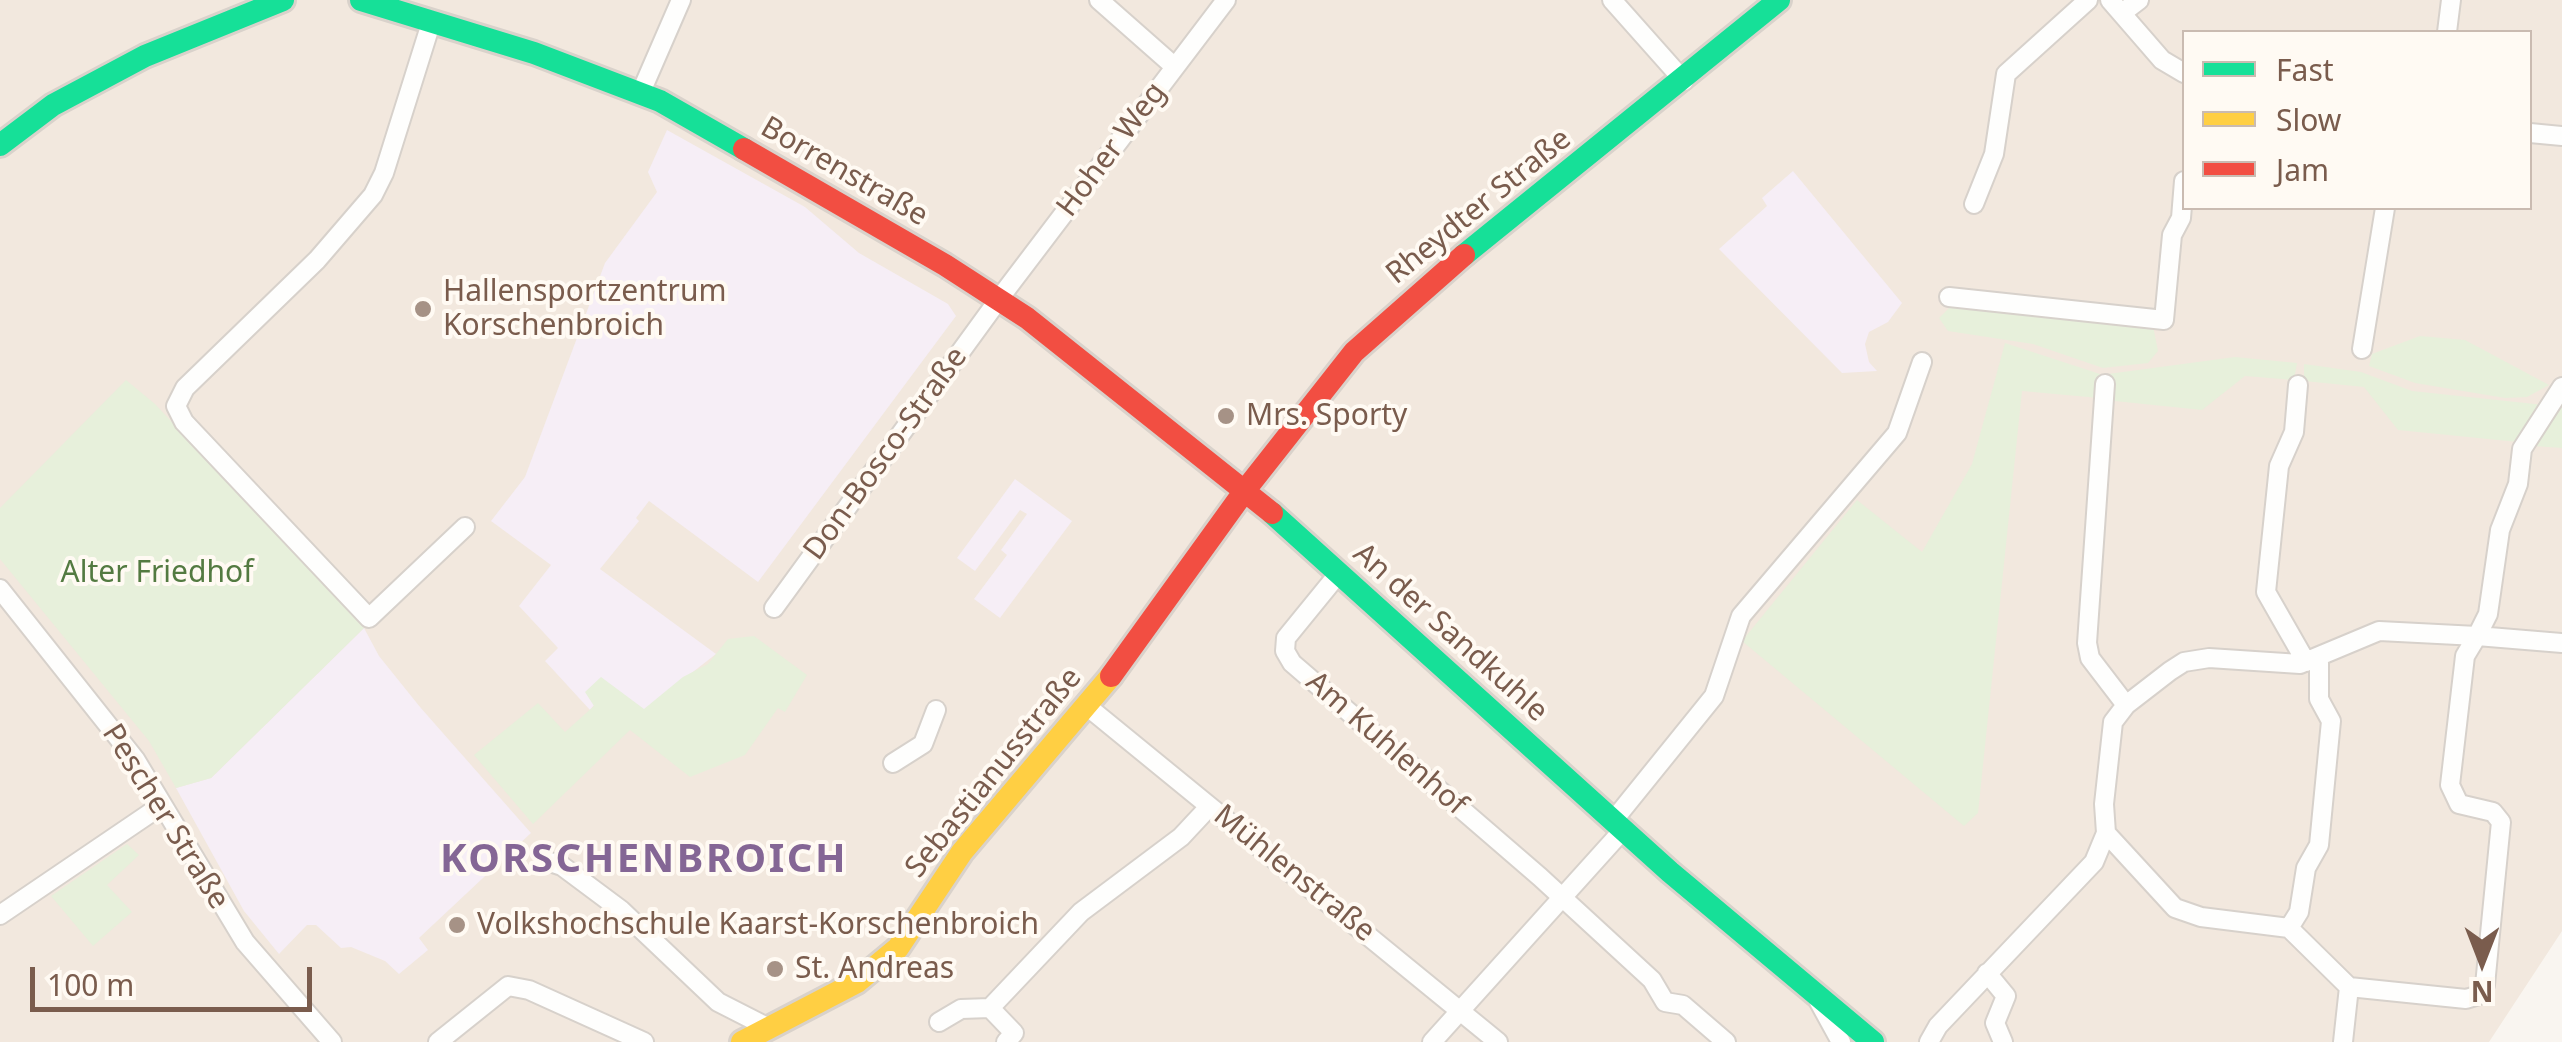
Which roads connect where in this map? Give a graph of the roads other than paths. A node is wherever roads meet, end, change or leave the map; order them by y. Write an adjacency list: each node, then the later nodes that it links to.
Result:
1 (283, 0): 11 (main road)
2 (362, 0): 12 (main road, Borrenstraße)
3 (680, 0): 19 (street)
4 (1098, 0): 16 (street)
5 (1226, 0): 16 (street, Hoher Weg)
6 (1612, 0): 18 (street)
7 (1779, 0): 18 (main road, Rheydter Straße)
8 (2088, 0): 24 (street)
9 (2138, 0): 13 (street)
10 (2451, 0): 15 (street)
11 (257, 4): 22 (main road)
12 (399, 5): 14 (main road, Borrenstraße)
13 (2116, 7): 17 (street)
14 (432, 20): 19 (main road, Borrenstraße); 34 (street)
15 (2447, 30)
16 (1175, 66): 27 (street, Hoher Weg)
17 (2182, 72)
18 (1684, 81): 33 (main road, Rheydter Straße)
19 (641, 92): 27 (main road, Borrenstraße)
20 (2532, 133): 21 (street)
21 (2562, 136)
22 (0, 145)
23 (2182, 200): 26 (street)
24 (1974, 204)
25 (2384, 210): 28 (street)
26 (1949, 297)
27 (999, 299): 33 (main road, Borrenstraße); 37 (street, Don-Bosco-Straße)
28 (2362, 350)
29 (1922, 362): 47 (street)
30 (2104, 384): 41 (street)
31 (2298, 385): 40 (street)
32 (2559, 392): 38 (street)
33 (1246, 489): 35 (main road, An der Sandkuhle); 42 (main road, Sebastianusstraße)
34 (465, 527)
35 (1339, 574): 47 (main road, An der Sandkuhle); 50 (street, Am Kuhlenhof)
36 (0, 589): 45 (street, Pescher Straße)
37 (774, 608)
38 (2477, 636): 39 (street); 40 (street); 54 (street)
39 (2562, 644)
40 (2312, 660): 41 (street); 52 (street)
41 (2126, 705): 48 (street)
42 (1088, 707): 46 (street, Mühlenstraße); 59 (main road, Sebastianusstraße)
43 (936, 710): 44 (street)
44 (892, 762)
45 (162, 805): 51 (street); 60 (street, Pescher Straße)
46 (1209, 807): 56 (street); 57 (street, Mühlenstraße)
47 (1618, 826): 50 (street); 55 (main road, An der Sandkuhle)
48 (2106, 834): 52 (street); 53 (street)
49 (547, 861): 59 (street)
50 (1563, 898): 57 (street); 67 (street, Am Kuhlenhof)
51 (0, 915)
52 (2290, 928): 54 (street)
53 (1987, 973): 70 (street); 71 (street)
54 (2349, 987): 72 (street)
55 (1819, 1001): 68 (street); 69 (main road, An der Sandkuhle)
56 (990, 1008): 58 (street); 64 (street)
57 (1463, 1010): 65 (street); 66 (street, Mühlenstraße)
58 (939, 1022)
59 (768, 1028): 63 (main road, Sebastianusstraße)
60 (332, 1042)
61 (438, 1042): 62 (street)
62 (644, 1042)
63 (742, 1042)
64 (1006, 1042)
65 (1432, 1042)
66 (1498, 1042)
67 (1726, 1042)
68 (1841, 1042)
69 (1873, 1042)
70 (1929, 1042)
71 (2003, 1042)
72 (2343, 1042)

